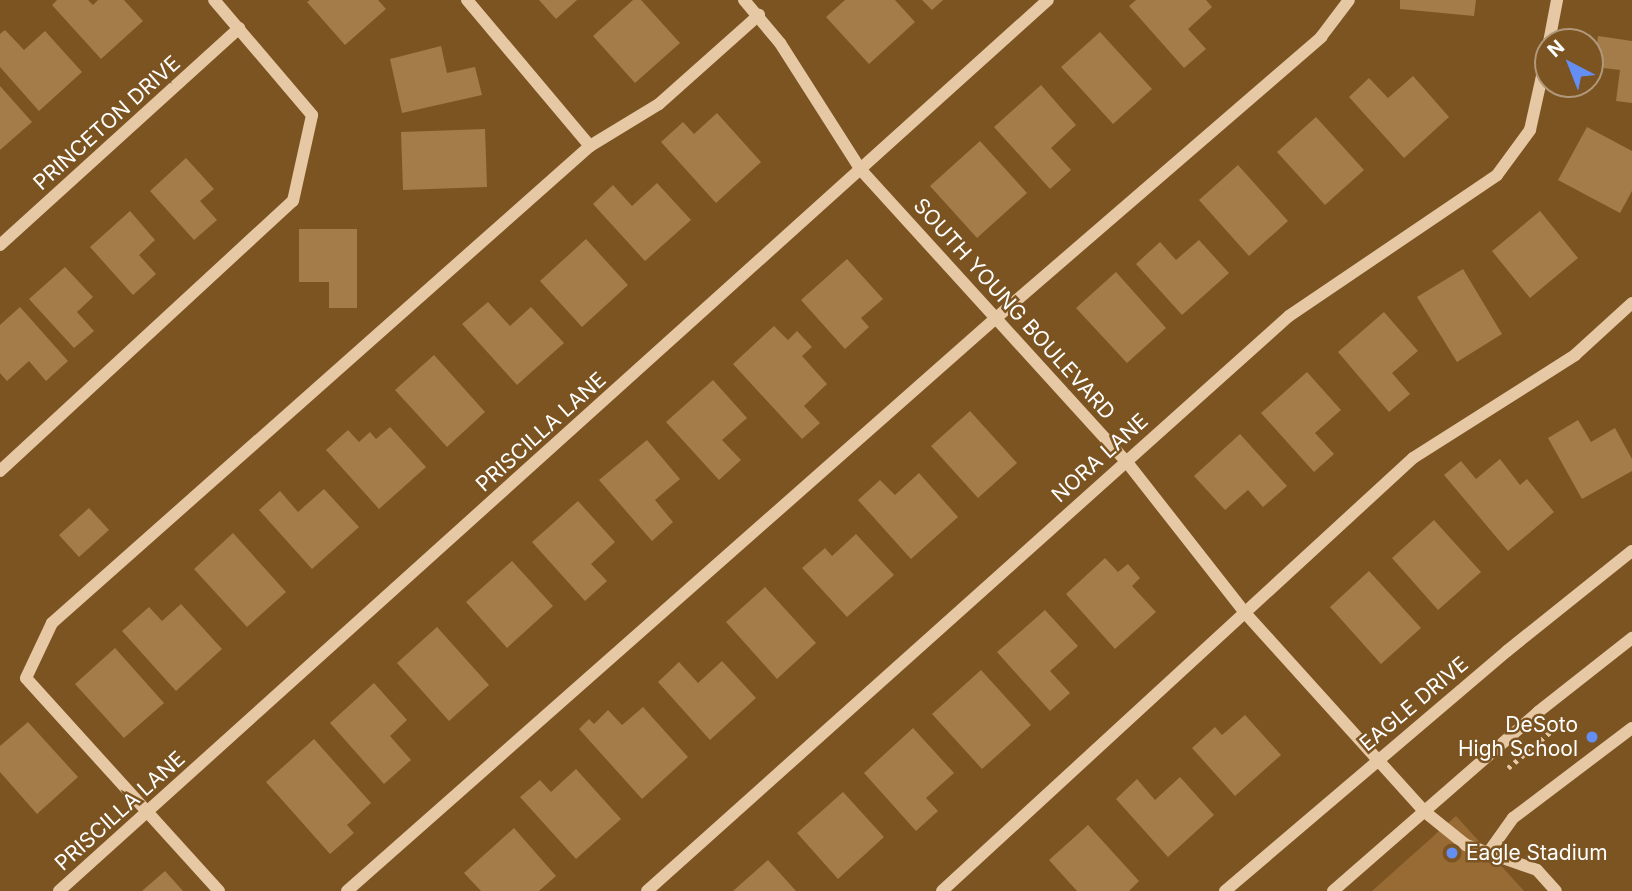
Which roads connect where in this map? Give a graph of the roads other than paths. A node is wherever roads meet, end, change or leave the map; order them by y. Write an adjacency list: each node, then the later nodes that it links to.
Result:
1 (214, 0): 8 (street)
2 (467, 0): 11 (street)
3 (1048, 0): 12 (street, PRISCILLA LANE)
4 (1349, 0): 15 (street)
5 (1557, 0): 9 (street)
6 (747, 1): 7 (street, SOUTH YOUNG BOULEVARD)
7 (759, 15): 11 (street); 12 (street, SOUTH YOUNG BOULEVARD)
8 (239, 28): 13 (street, PRINCETON DRIVE); 17 (street)
9 (1552, 28)
10 (1538, 98): 16 (street, NORA LANE)
11 (590, 146): 24 (street)
12 (861, 170): 15 (street, SOUTH YOUNG BOULEVARD); 24 (street, PRISCILLA LANE)
13 (0, 246)
14 (1632, 303): 19 (street)
15 (996, 318): 16 (street, SOUTH YOUNG BOULEVARD); 28 (street)
16 (1126, 461): 19 (street, SOUTH YOUNG BOULEVARD); 29 (street, NORA LANE)
17 (0, 471)
18 (1632, 551): 22 (street, EAGLE DRIVE)
19 (1246, 614): 22 (street, SOUTH YOUNG BOULEVARD); 30 (street)
20 (1632, 638): 23 (street)
21 (1632, 728): 25 (street)
22 (1379, 759): 23 (street, SOUTH YOUNG BOULEVARD); 31 (street, EAGLE DRIVE)
23 (1425, 812): 25 (street, SOUTH YOUNG BOULEVARD); 32 (street)
24 (147, 813): 26 (street, PRISCILLA LANE); 27 (street)
25 (1488, 853): 33 (street, SOUTH YOUNG BOULEVARD)
26 (59, 891)
27 (219, 891)
28 (347, 891)
29 (646, 891)
30 (942, 891)
31 (1225, 891)
32 (1333, 891)
33 (1556, 891)

